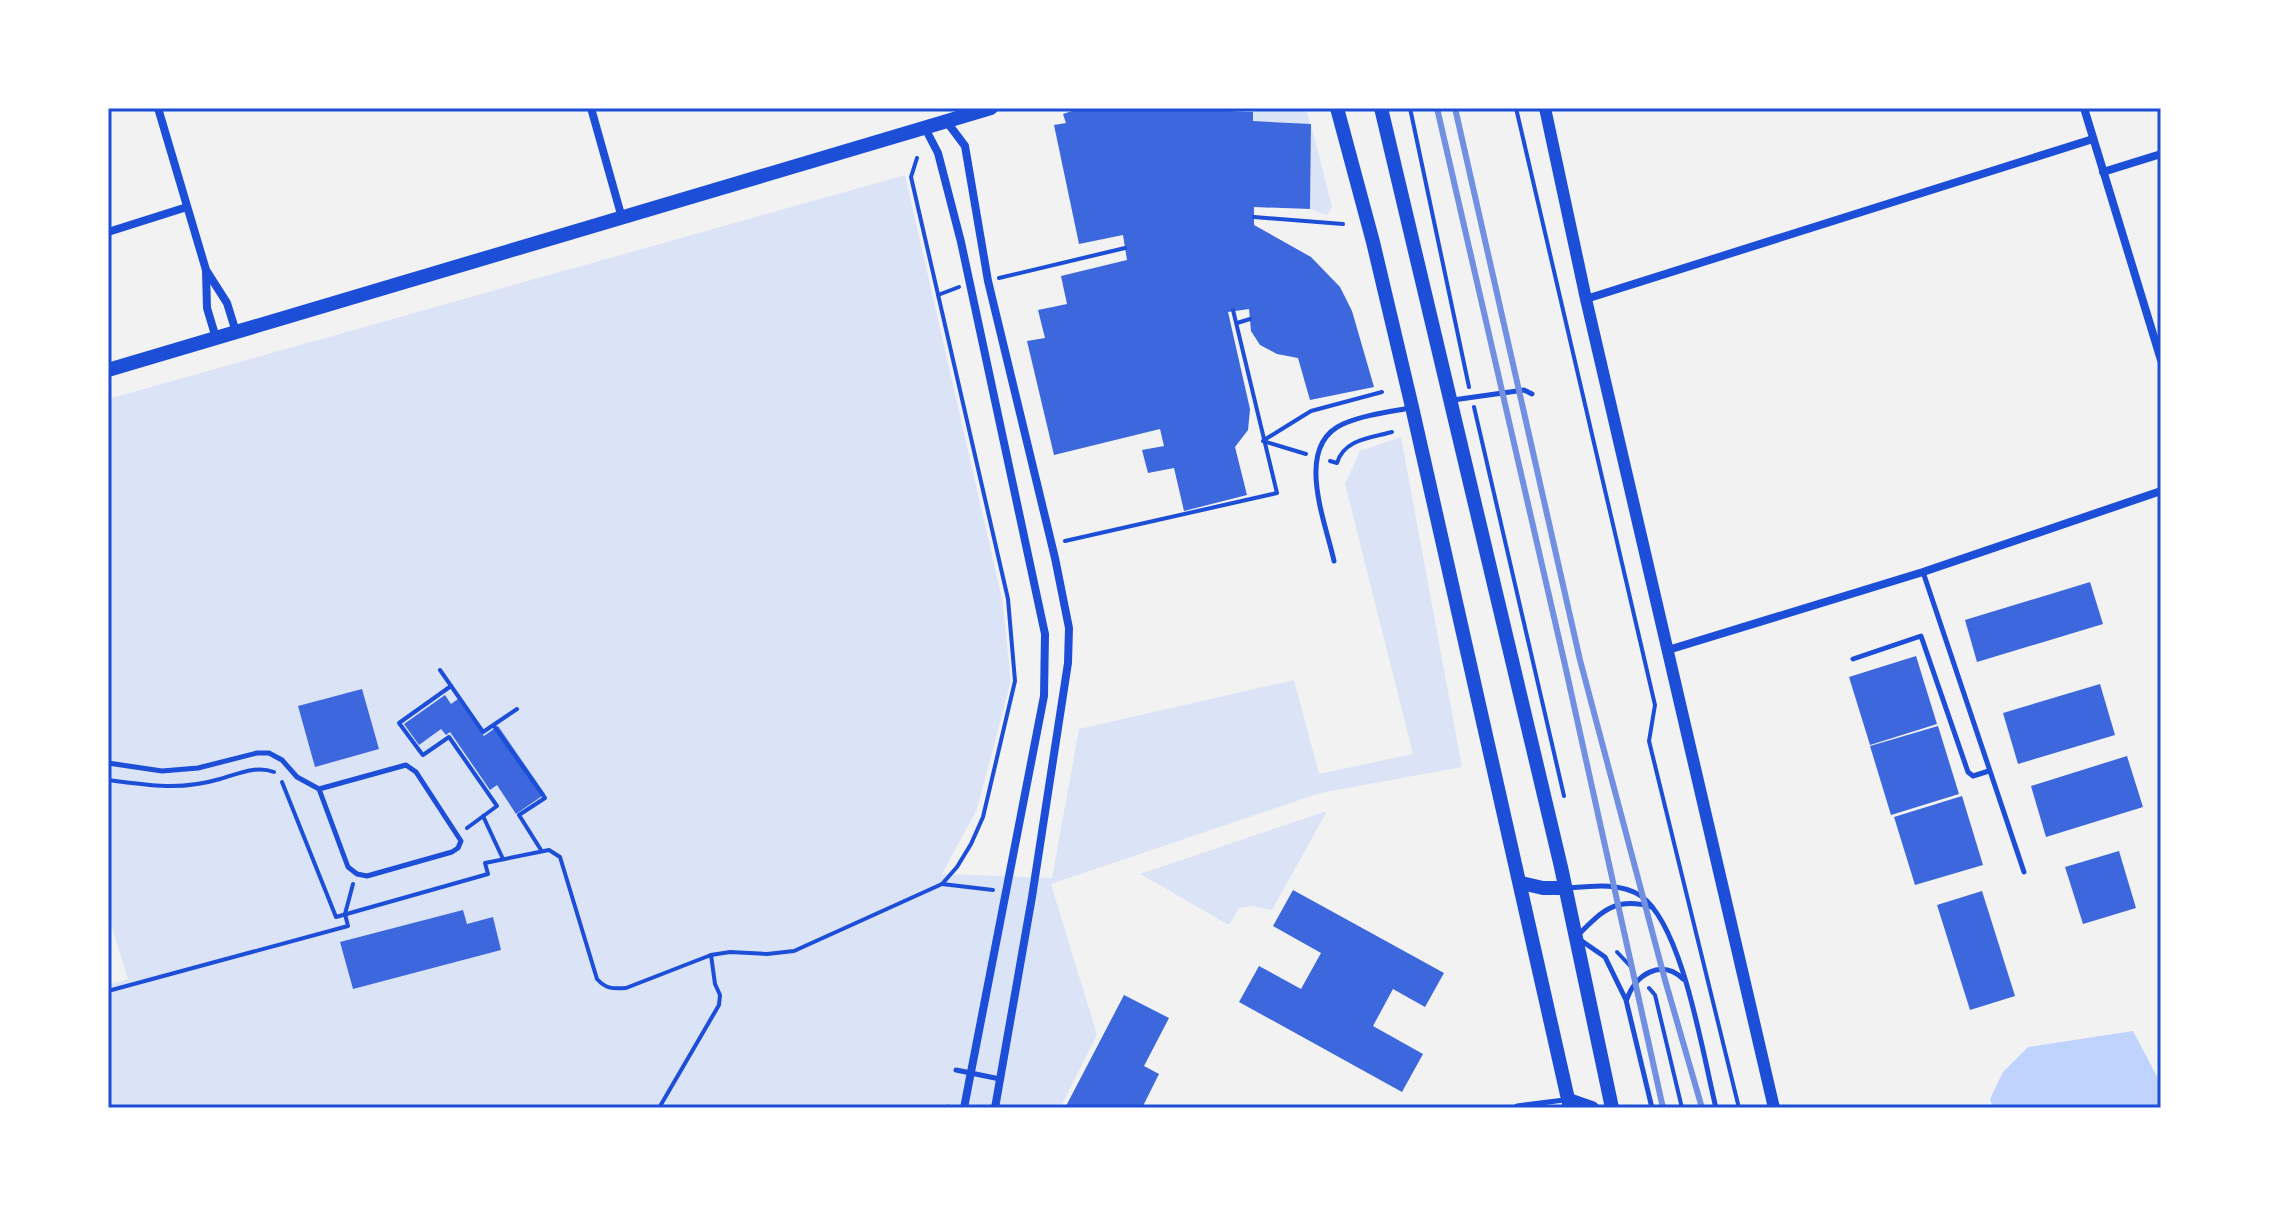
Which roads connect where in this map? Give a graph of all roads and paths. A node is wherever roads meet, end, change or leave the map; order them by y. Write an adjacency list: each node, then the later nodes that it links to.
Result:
1 (158, 108): 16 (street)
2 (591, 108): 18 (street)
3 (991, 108): 10 (main road)
4 (1337, 108): 38 (main road)
5 (1381, 108): 36 (main road)
6 (1410, 108): 35 (path)
7 (1516, 108): 87 (path)
8 (1545, 108): 24 (street)
9 (2084, 108): 12 (street)
10 (947, 122): 11 (main road); 76 (street)
11 (925, 128): 18 (main road); 75 (street)
12 (2093, 139): 15 (street); 24 (street)
13 (2161, 154): 15 (street)
14 (917, 158): 69 (path)
15 (2103, 172): 30 (street)
16 (187, 207): 20 (street); 22 (street)
17 (1254, 217): 19 (path)
18 (622, 218): 28 (main road)
19 (1343, 224)
20 (108, 232)
21 (1125, 248): 23 (path)
22 (206, 270): 28 (street); 29 (street)
23 (997, 279)
24 (1586, 299): 44 (street)
25 (1233, 310): 27 (path)
26 (1250, 319): 27 (path)
27 (1236, 323): 39 (path)
28 (236, 332): 29 (main road)
29 (216, 338): 31 (main road)
30 (2161, 360)
31 (108, 370)
32 (1382, 392): 39 (path)
33 (1492, 394): 34 (lane); 35 (lane); 37 (lane)
34 (1532, 394)
35 (1471, 397): 36 (lane); 56 (path)
36 (1452, 400): 64 (main road)
37 (1494, 402)
38 (1412, 407): 42 (lane); 63 (main road)
39 (1263, 441): 41 (path)
40 (2161, 491): 43 (street)
41 (1058, 543)
42 (1334, 561)
43 (1923, 572): 44 (street); 53 (lane)
44 (1668, 650): 88 (street)
45 (1853, 659): 53 (lane)
46 (440, 670): 47 (path)
47 (451, 686): 49 (path); 50 (path)
48 (517, 709): 49 (path)
49 (494, 726): 59 (path)
50 (423, 755): 52 (path); 57 (path)
51 (108, 763): 55 (lane)
52 (411, 767): 55 (lane); 58 (lane)
53 (1989, 771): 61 (lane)
54 (108, 780): 66 (path)
55 (319, 789): 62 (lane)
56 (1568, 810)
57 (483, 816): 58 (path); 60 (path)
58 (458, 834): 62 (lane)
59 (541, 850): 60 (path); 69 (path)
60 (503, 859): 66 (path)
61 (2024, 872)
62 (357, 874): 66 (path)
63 (1521, 883): 64 (main road); 77 (main road)
64 (1565, 888): 65 (lane); 67 (main road)
65 (1653, 907): 67 (lane); 71 (lane)
66 (345, 914): 72 (path)
67 (1576, 937): 73 (lane); 83 (main road)
68 (1611, 946): 70 (path)
69 (711, 955): 79 (path)
70 (1640, 977): 71 (lane); 73 (lane); 85 (path)
71 (1685, 982): 86 (lane)
72 (108, 991)
73 (1626, 1000): 84 (lane)
74 (956, 1070): 75 (lane)
75 (971, 1073): 76 (lane); 80 (street)
76 (1000, 1079): 81 (street)
77 (1570, 1104): 78 (lane); 82 (main road)
78 (1517, 1106)
79 (659, 1108)
80 (964, 1108)
81 (995, 1108)
82 (1592, 1108)
83 (1612, 1108)
84 (1652, 1108)
85 (1682, 1108)
86 (1716, 1108)
87 (1739, 1108)
88 (1774, 1108)

